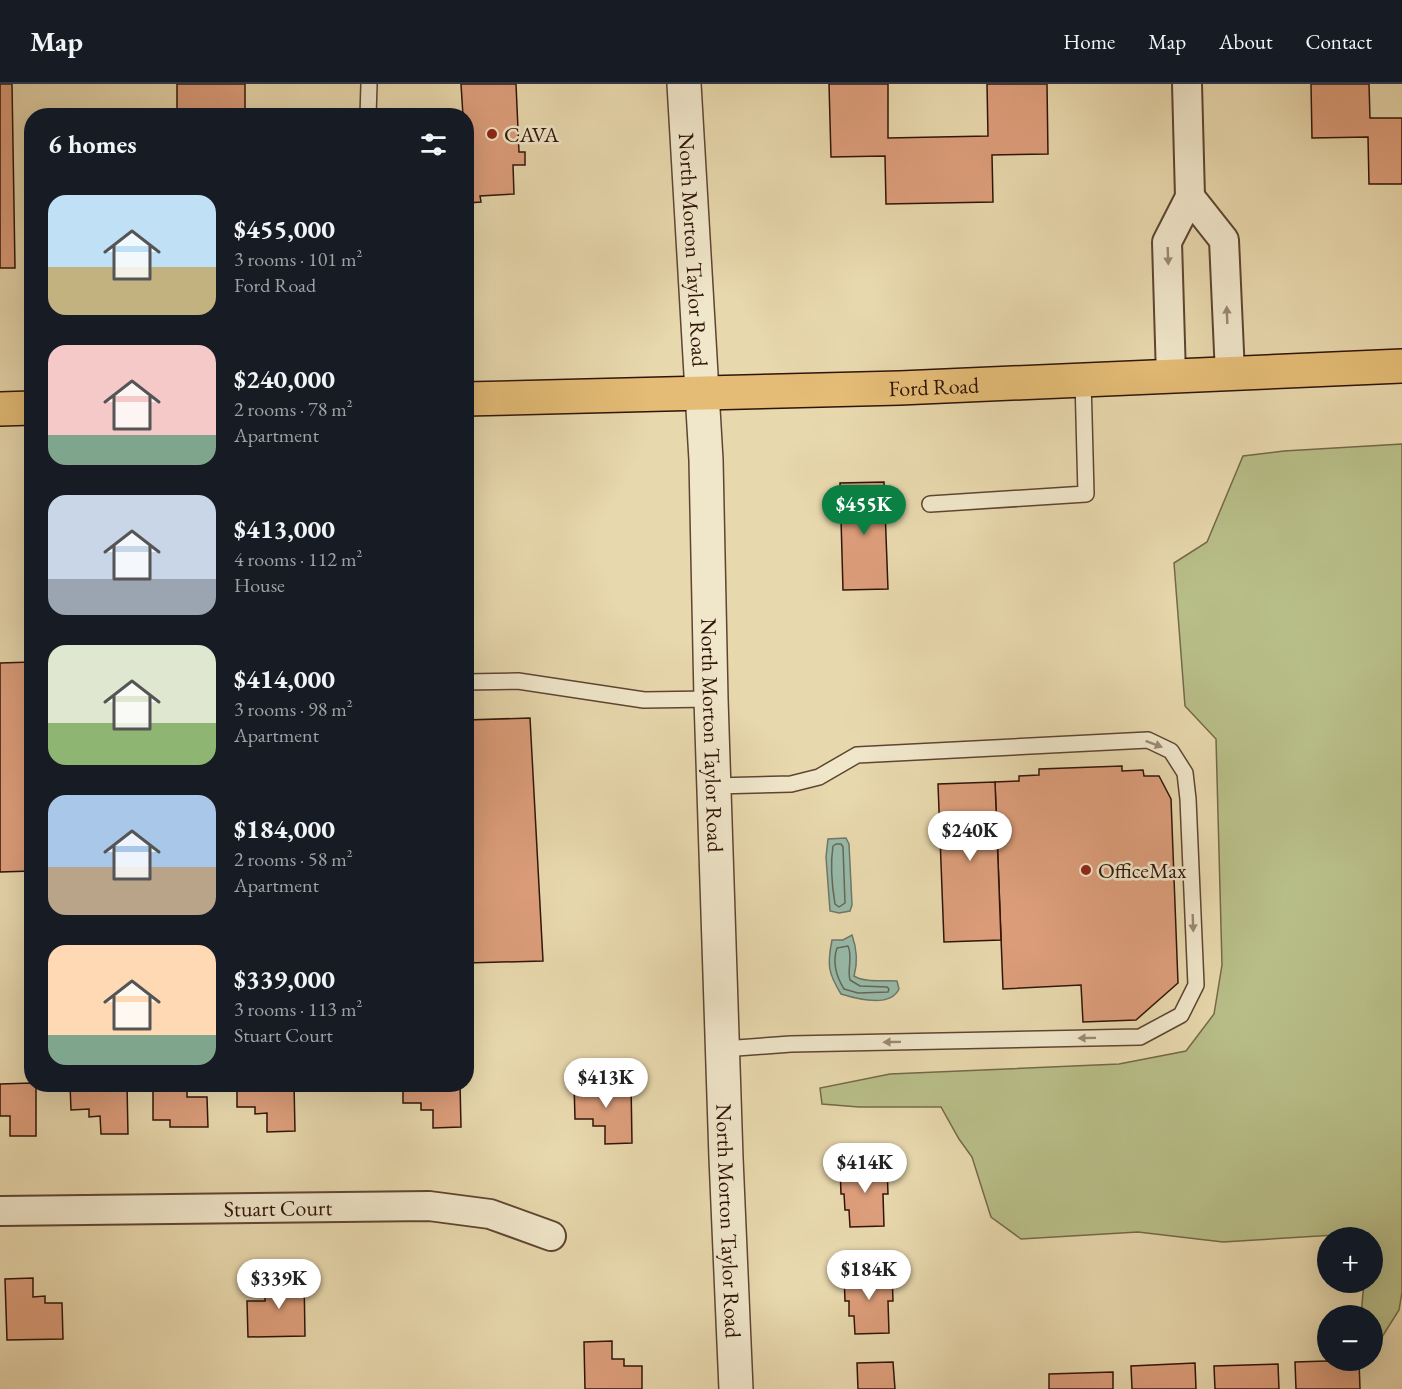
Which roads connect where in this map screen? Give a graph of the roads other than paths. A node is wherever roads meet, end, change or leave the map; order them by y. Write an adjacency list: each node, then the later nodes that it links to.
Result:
1 (369, 84): 4 (lane)
2 (684, 84): 10 (street, North Morton Taylor Road)
3 (1187, 84): 5 (street)
4 (368, 108)
5 (1191, 197): 7 (street, one-way to 5); 8 (street, one-way to 8)
6 (1402, 366): 7 (main road, Ford Road)
7 (1230, 374): 8 (main road, Ford Road)
8 (1171, 376): 9 (main road, Ford Road)
9 (1083, 380): 10 (main road, Ford Road); 14 (lane)
10 (702, 394): 11 (main road, Ford Road); 16 (street, North Morton Taylor Road)
11 (474, 399)
12 (24, 408): 13 (main road)
13 (0, 409)
14 (930, 504)
15 (474, 682): 16 (lane)
16 (711, 699): 17 (street, North Morton Taylor Road)
17 (714, 786): 18 (street, North Morton Taylor Road); 18 (lane, one-way to 18)
18 (723, 1049): 21 (street, North Morton Taylor Road)
19 (0, 1211): 20 (street, Stuart Court)
20 (551, 1236)
21 (736, 1389)

